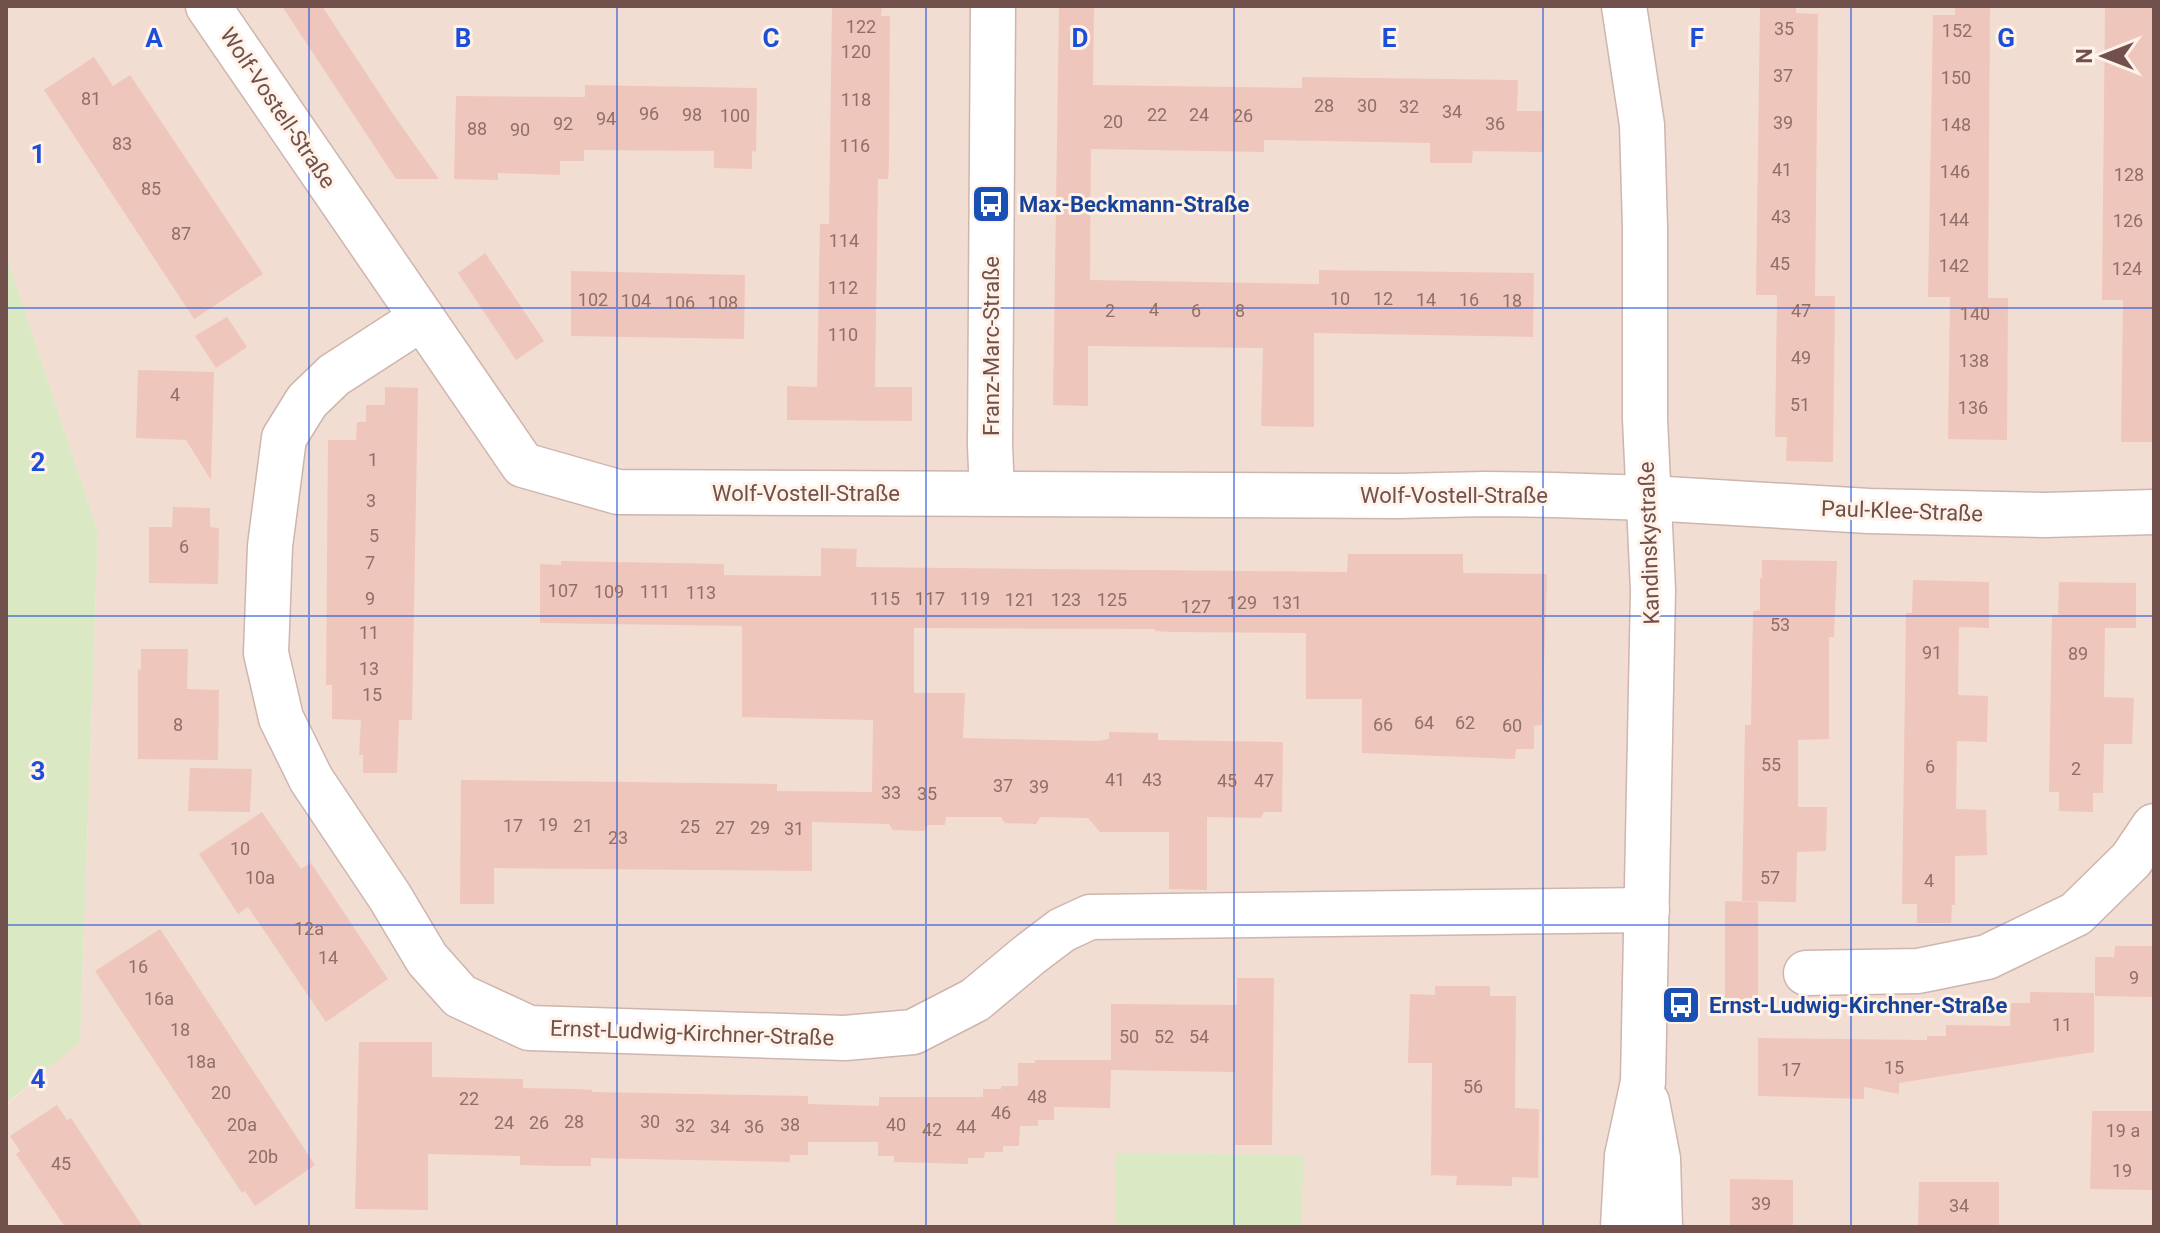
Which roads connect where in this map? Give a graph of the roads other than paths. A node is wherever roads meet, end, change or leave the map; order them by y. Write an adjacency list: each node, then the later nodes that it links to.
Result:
1 (208, 6): 4 (street, Wolf-Vostell-Straße)
2 (993, 6): 5 (street, Franz-Marc-Straße)
3 (1624, 6): 6 (street, Kandinskystraße)
4 (422, 318): 5 (street, Wolf-Vostell-Straße); 9 (street, Ernst-Ludwig-Kirchner-Straße)
5 (992, 493): 6 (street, Wolf-Vostell-Straße)
6 (1649, 498): 7 (street, Paul-Klee-Straße); 9 (street, Kandinskystraße)
7 (2154, 512)
8 (2154, 826): 10 (street)
9 (1647, 910): 11 (street, Kandinskystraße)
10 (1806, 973)
11 (1643, 1082): 12 (street, Kandinskystraße); 13 (street, Kandinskystraße)
12 (1623, 1227)
13 (1660, 1227)

